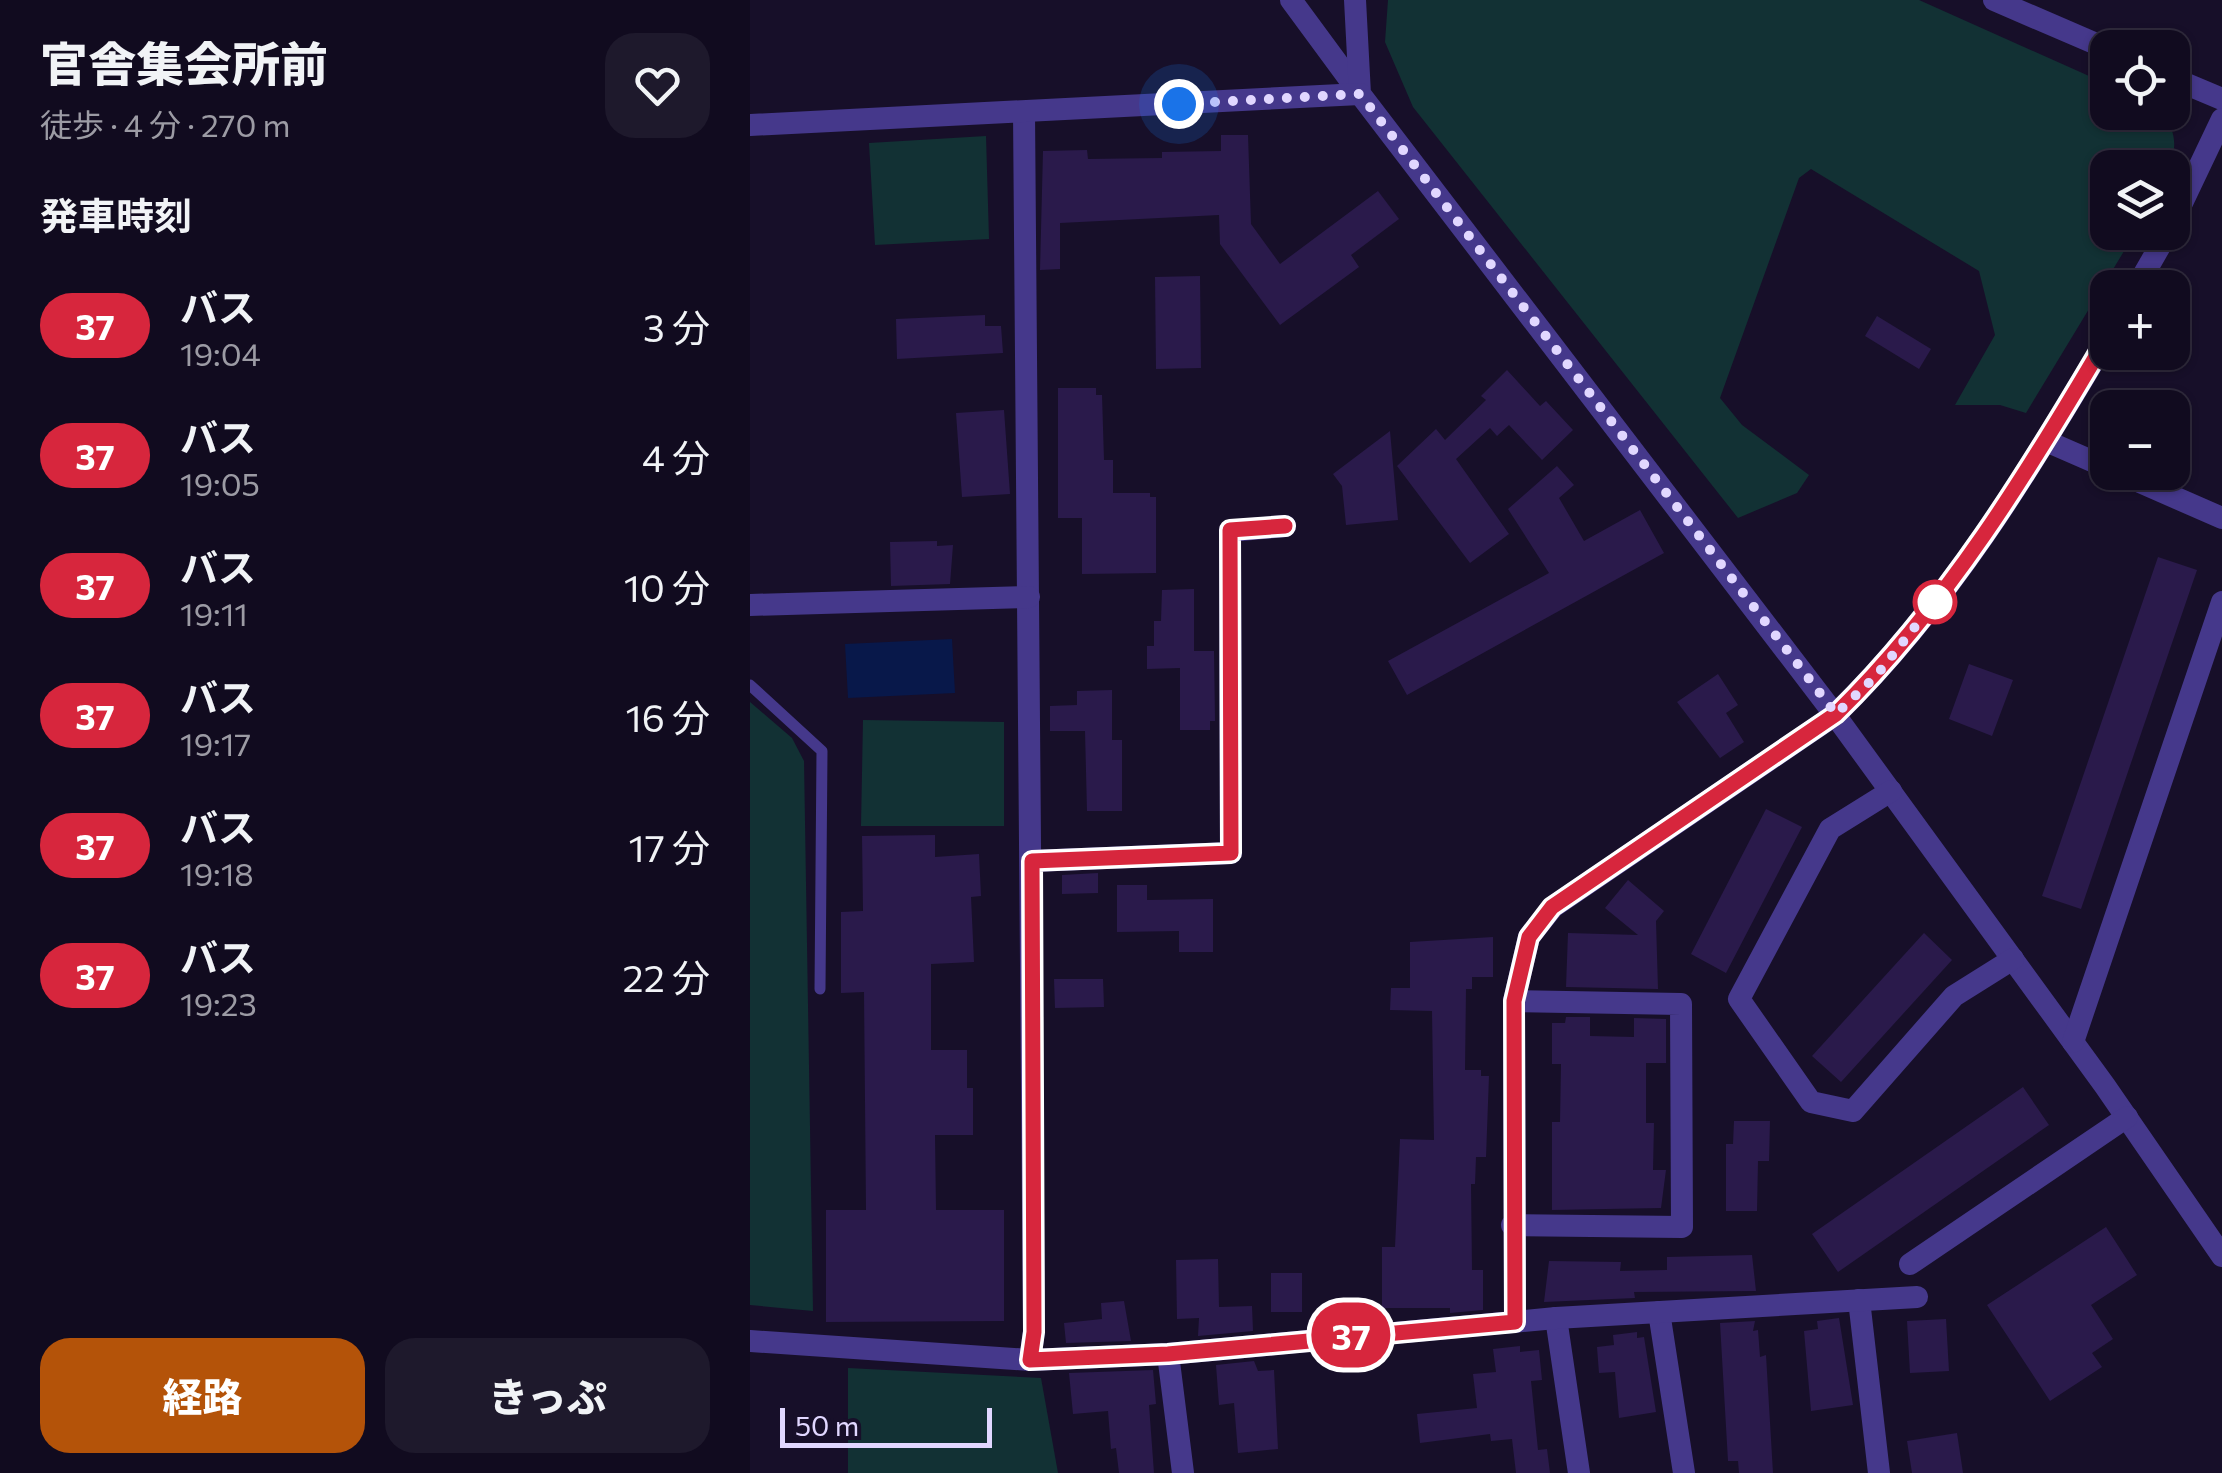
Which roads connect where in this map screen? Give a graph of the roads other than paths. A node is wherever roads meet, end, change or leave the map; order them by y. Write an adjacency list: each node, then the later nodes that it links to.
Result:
1 (1291, 0): 6 (street)
2 (1355, 0): 6 (street)
3 (1994, 0): 4 (street)
4 (2090, 41)
5 (2190, 86): 7 (street)
6 (1360, 94): 8 (street); 22 (street)
7 (2222, 99)
8 (1024, 112): 10 (street); 18 (street)
9 (2222, 119): 11 (street)
10 (750, 124)
11 (2190, 186)
12 (2090, 367): 13 (street)
13 (2046, 442): 14 (street); 22 (street)
14 (2090, 460)
15 (2158, 490): 16 (street)
16 (2222, 518)
17 (1285, 526): 24 (street)
18 (1028, 597): 20 (street); 24 (street)
19 (2222, 602): 28 (street)
20 (750, 604)
21 (750, 686): 26 (lane)
22 (1836, 714): 23 (street); 27 (street)
23 (1890, 790): 25 (street); 25 (street)
24 (1032, 861): 40 (street)
25 (2013, 958): 28 (street)
26 (820, 989)
27 (1514, 1001): 30 (street); 30 (street)
28 (2073, 1042): 29 (street)
29 (2128, 1118): 31 (street); 32 (street)
30 (1512, 1225): 37 (street)
31 (2222, 1256)
32 (1910, 1264)
33 (1917, 1297): 34 (street)
34 (1859, 1300): 35 (street); 44 (street)
35 (1659, 1312): 36 (street); 43 (street)
36 (1556, 1318): 37 (street); 42 (street)
37 (1515, 1322): 39 (street)
38 (750, 1341): 40 (street)
39 (1168, 1354): 40 (street); 41 (street)
40 (1030, 1360)
41 (1183, 1473)
42 (1578, 1473)
43 (1684, 1473)
44 (1879, 1473)

